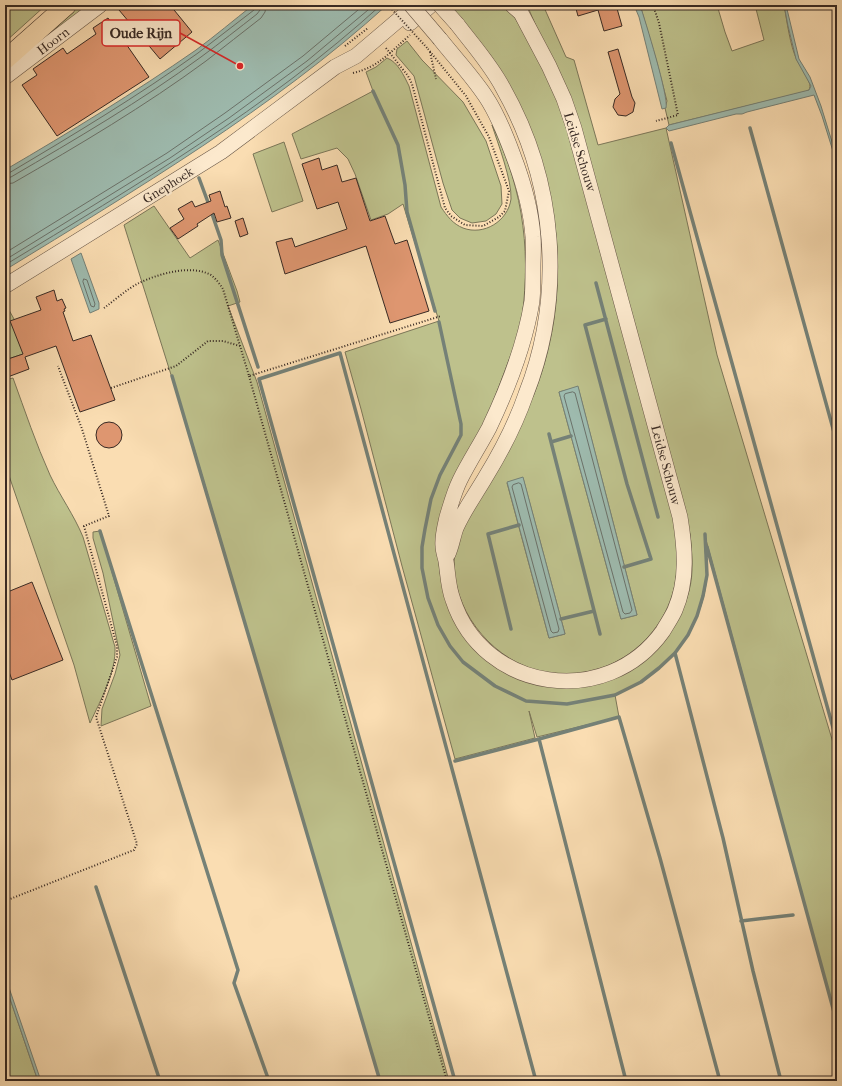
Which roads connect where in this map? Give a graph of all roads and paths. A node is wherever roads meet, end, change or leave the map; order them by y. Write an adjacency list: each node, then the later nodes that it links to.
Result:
1 (67, 5): 15 (main road, Hoorn)
2 (100, 5): 18 (street, Hoorn)
3 (388, 5): 13 (path, bridge)
4 (411, 5): 28 (street, Leidse Schouw, bridge)
5 (416, 5): 17 (street, Gnephoek)
6 (431, 5): 16 (street, Gnephoek)
7 (440, 5): 28 (street, Leidse Schouw, bridge)
8 (653, 5): 20 (path)
9 (518, 8): 28 (street, Leidse Schouw)
10 (368, 27): 12 (path)
11 (418, 29): 14 (path)
12 (344, 46)
13 (429, 50): 14 (path); 19 (path)
14 (390, 52): 16 (path)
15 (5, 60)
16 (342, 71): 17 (street, Gnephoek)
17 (325, 76): 21 (street, Gnephoek)
18 (5, 77)
19 (436, 79)
20 (656, 121)
21 (5, 286)
22 (104, 308): 24 (path)
23 (441, 316): 26 (path)
24 (240, 346): 26 (path); 27 (path)
25 (58, 366): 29 (path)
26 (250, 376): 30 (path)
27 (111, 388)
28 (446, 560)
29 (5, 900)
30 (448, 1081)

